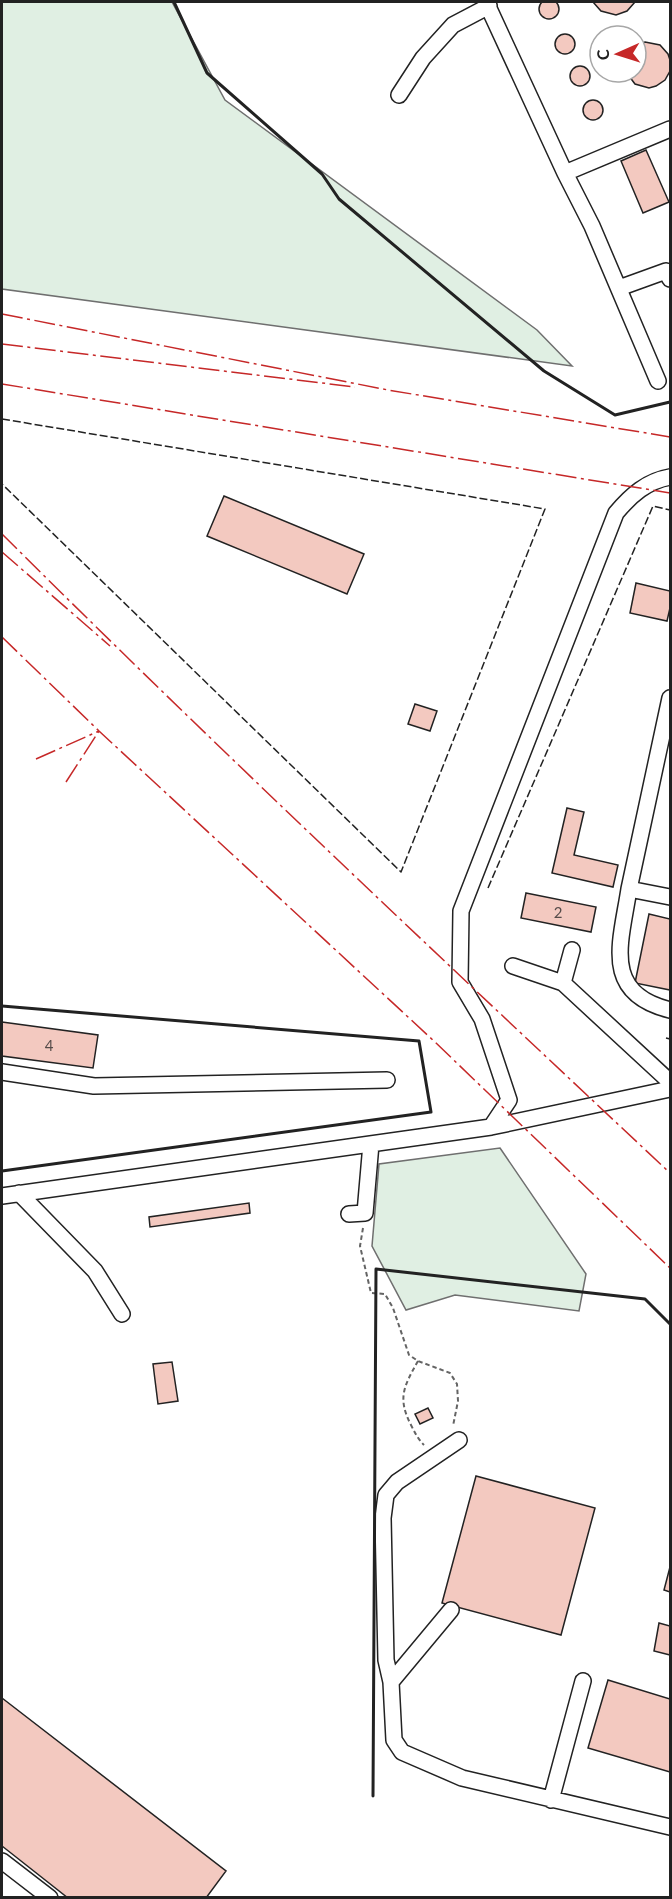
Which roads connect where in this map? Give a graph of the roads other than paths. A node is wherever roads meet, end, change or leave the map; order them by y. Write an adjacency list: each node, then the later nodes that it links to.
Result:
1 (487, 4): 2 (street); 4 (street)
2 (399, 95)
3 (670, 129): 4 (street)
4 (565, 174): 6 (street)
5 (670, 279): 6 (street)
6 (619, 288): 7 (street)
7 (658, 381)
8 (670, 477): 20 (street)
9 (670, 698): 10 (street)
10 (629, 889): 11 (street); 15 (street)
11 (670, 897)
12 (572, 950): 14 (street)
13 (513, 966): 14 (street)
14 (563, 983): 18 (street)
15 (670, 1010)
16 (2, 1072): 17 (street)
17 (387, 1080)
18 (670, 1082)
19 (670, 1089): 20 (street)
20 (491, 1127): 21 (street)
21 (371, 1144): 22 (street); 24 (street)
22 (19, 1193): 23 (street); 25 (street)
23 (2, 1196)
24 (349, 1214)
25 (122, 1314)
26 (454, 1443): 29 (street)
27 (451, 1610): 29 (street)
28 (583, 1681): 30 (street)
29 (391, 1682): 30 (street)
30 (551, 1800): 31 (street)
31 (670, 1827)
32 (2, 1861): 33 (street)
33 (50, 1898)

